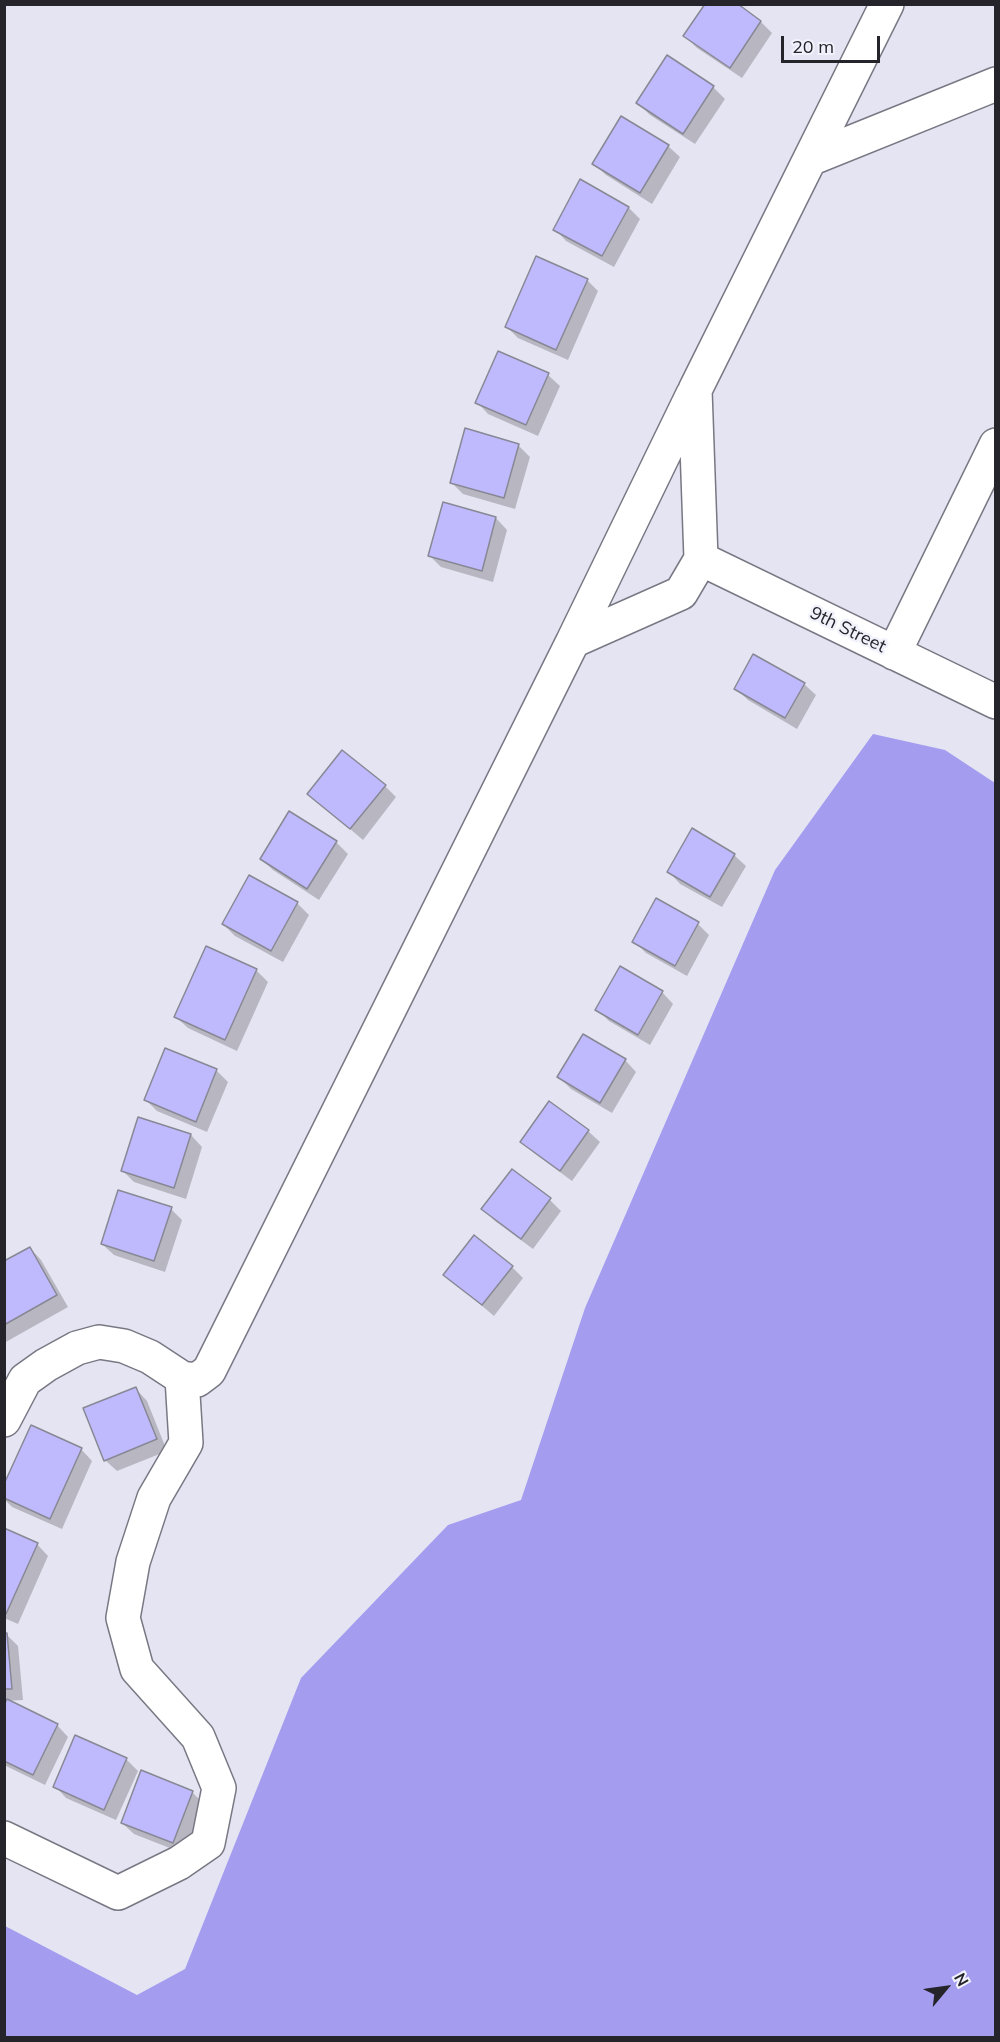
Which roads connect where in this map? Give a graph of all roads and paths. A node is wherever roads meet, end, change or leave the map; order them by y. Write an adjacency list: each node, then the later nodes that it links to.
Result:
1 (887, 4): 3 (street)
2 (996, 84): 3 (street)
3 (810, 159): 4 (street)
4 (695, 390): 6 (street); 7 (street)
5 (996, 445): 8 (street)
6 (700, 559): 7 (street); 8 (street, 9th Street)
7 (573, 641): 10 (street)
8 (894, 653): 9 (street, 9th Street)
9 (996, 702)
10 (182, 1378): 11 (street); 12 (street)
11 (4, 1420)
12 (4, 1838)

